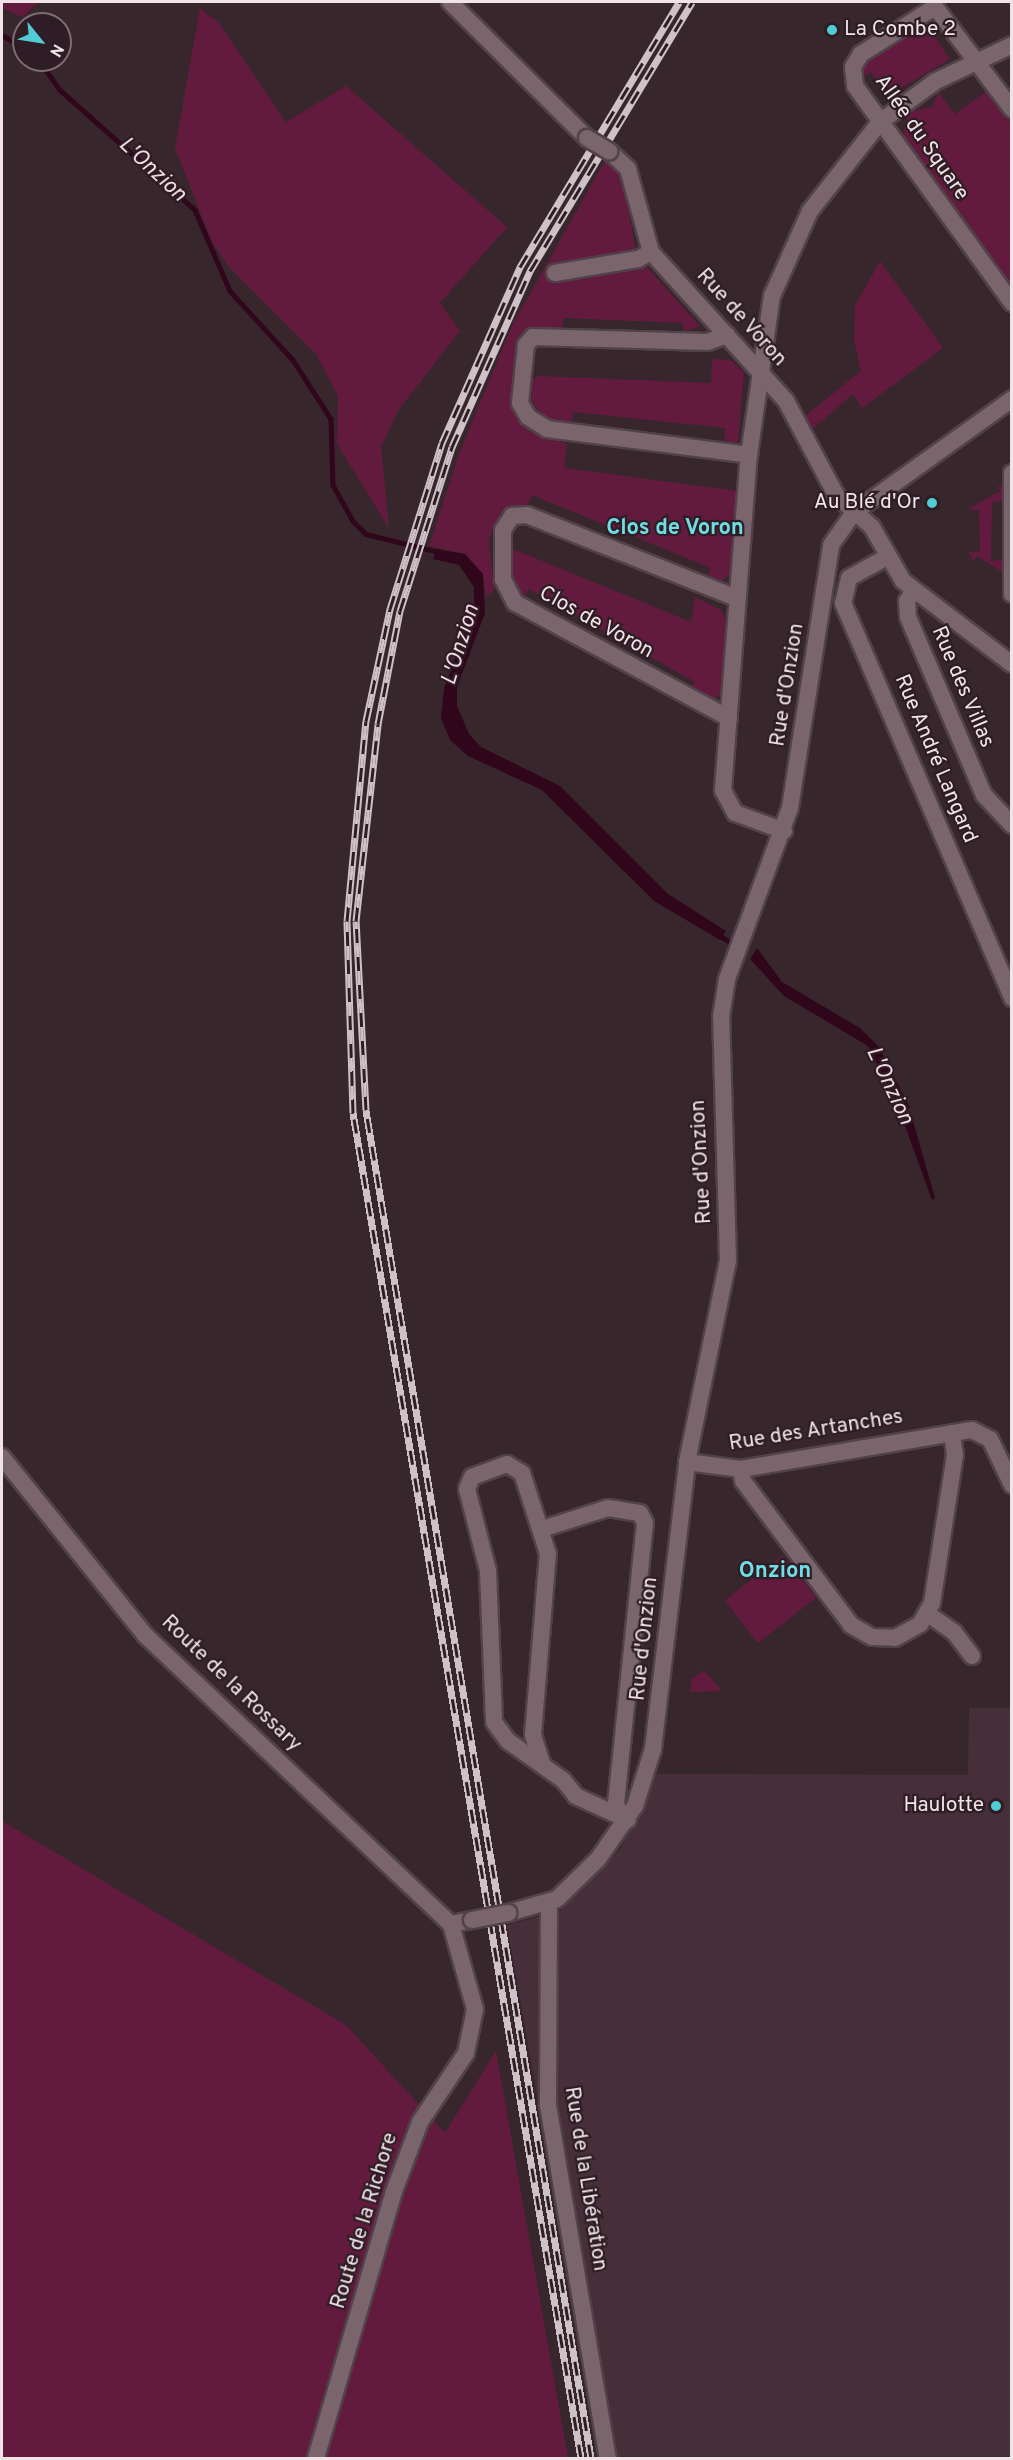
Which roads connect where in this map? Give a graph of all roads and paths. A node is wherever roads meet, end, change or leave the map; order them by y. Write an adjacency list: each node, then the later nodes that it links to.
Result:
1 (450, 2): 6 (street, Rue de Voron, bridge)
2 (1011, 45): 3 (street)
3 (975, 59): 4 (street, Allée du Square); 5 (street); 5 (street, Allée du Square)
4 (1011, 109)
5 (880, 122): 8 (street, Allée du Square); 10 (street)
6 (651, 252): 7 (street); 9 (street, Rue de Voron)
7 (555, 273)
8 (1011, 303)
9 (728, 335): 10 (street, Rue de Voron); 12 (street)
10 (761, 374): 12 (street); 14 (street, Rue de Voron)
11 (1011, 399): 14 (street, Rue d'Onzion)
12 (749, 454): 18 (street)
13 (1011, 473): 17 (street)
14 (853, 513): 15 (street, Rue de Voron); 22 (street, Rue d'Onzion)
15 (887, 557): 16 (street, Rue de Voron); 23 (street, Rue André Langard)
16 (914, 592): 19 (street, Rue de Voron); 21 (street, Rue des Villas)
17 (1011, 594)
18 (737, 598): 20 (street); 20 (street, Clos de Voron)
19 (1011, 664)
20 (729, 718): 22 (street)
21 (1011, 825)
22 (784, 831): 26 (street, Rue d'Onzion)
23 (1011, 998)
24 (952, 1433): 27 (street, Rue des Artanches); 28 (street, Rue des Artanches); 30 (street)
25 (2, 1457): 35 (street, Route de la Rossary)
26 (687, 1462): 27 (street, Rue des Artanches); 33 (street, Rue d'Onzion)
27 (741, 1468): 30 (street)
28 (1011, 1485)
29 (542, 1529): 32 (street); 32 (street); 33 (street, Rue d'Onzion)
30 (928, 1614): 31 (street)
31 (972, 1656)
32 (542, 1763): 33 (street)
33 (624, 1817): 34 (street, Rue d'Onzion)
34 (549, 1904): 35 (street, Rue d'Onzion, bridge); 37 (street, Rue de la Libération)
35 (450, 1924): 36 (street, Route de la Richore)
36 (316, 2458)
37 (608, 2458)

